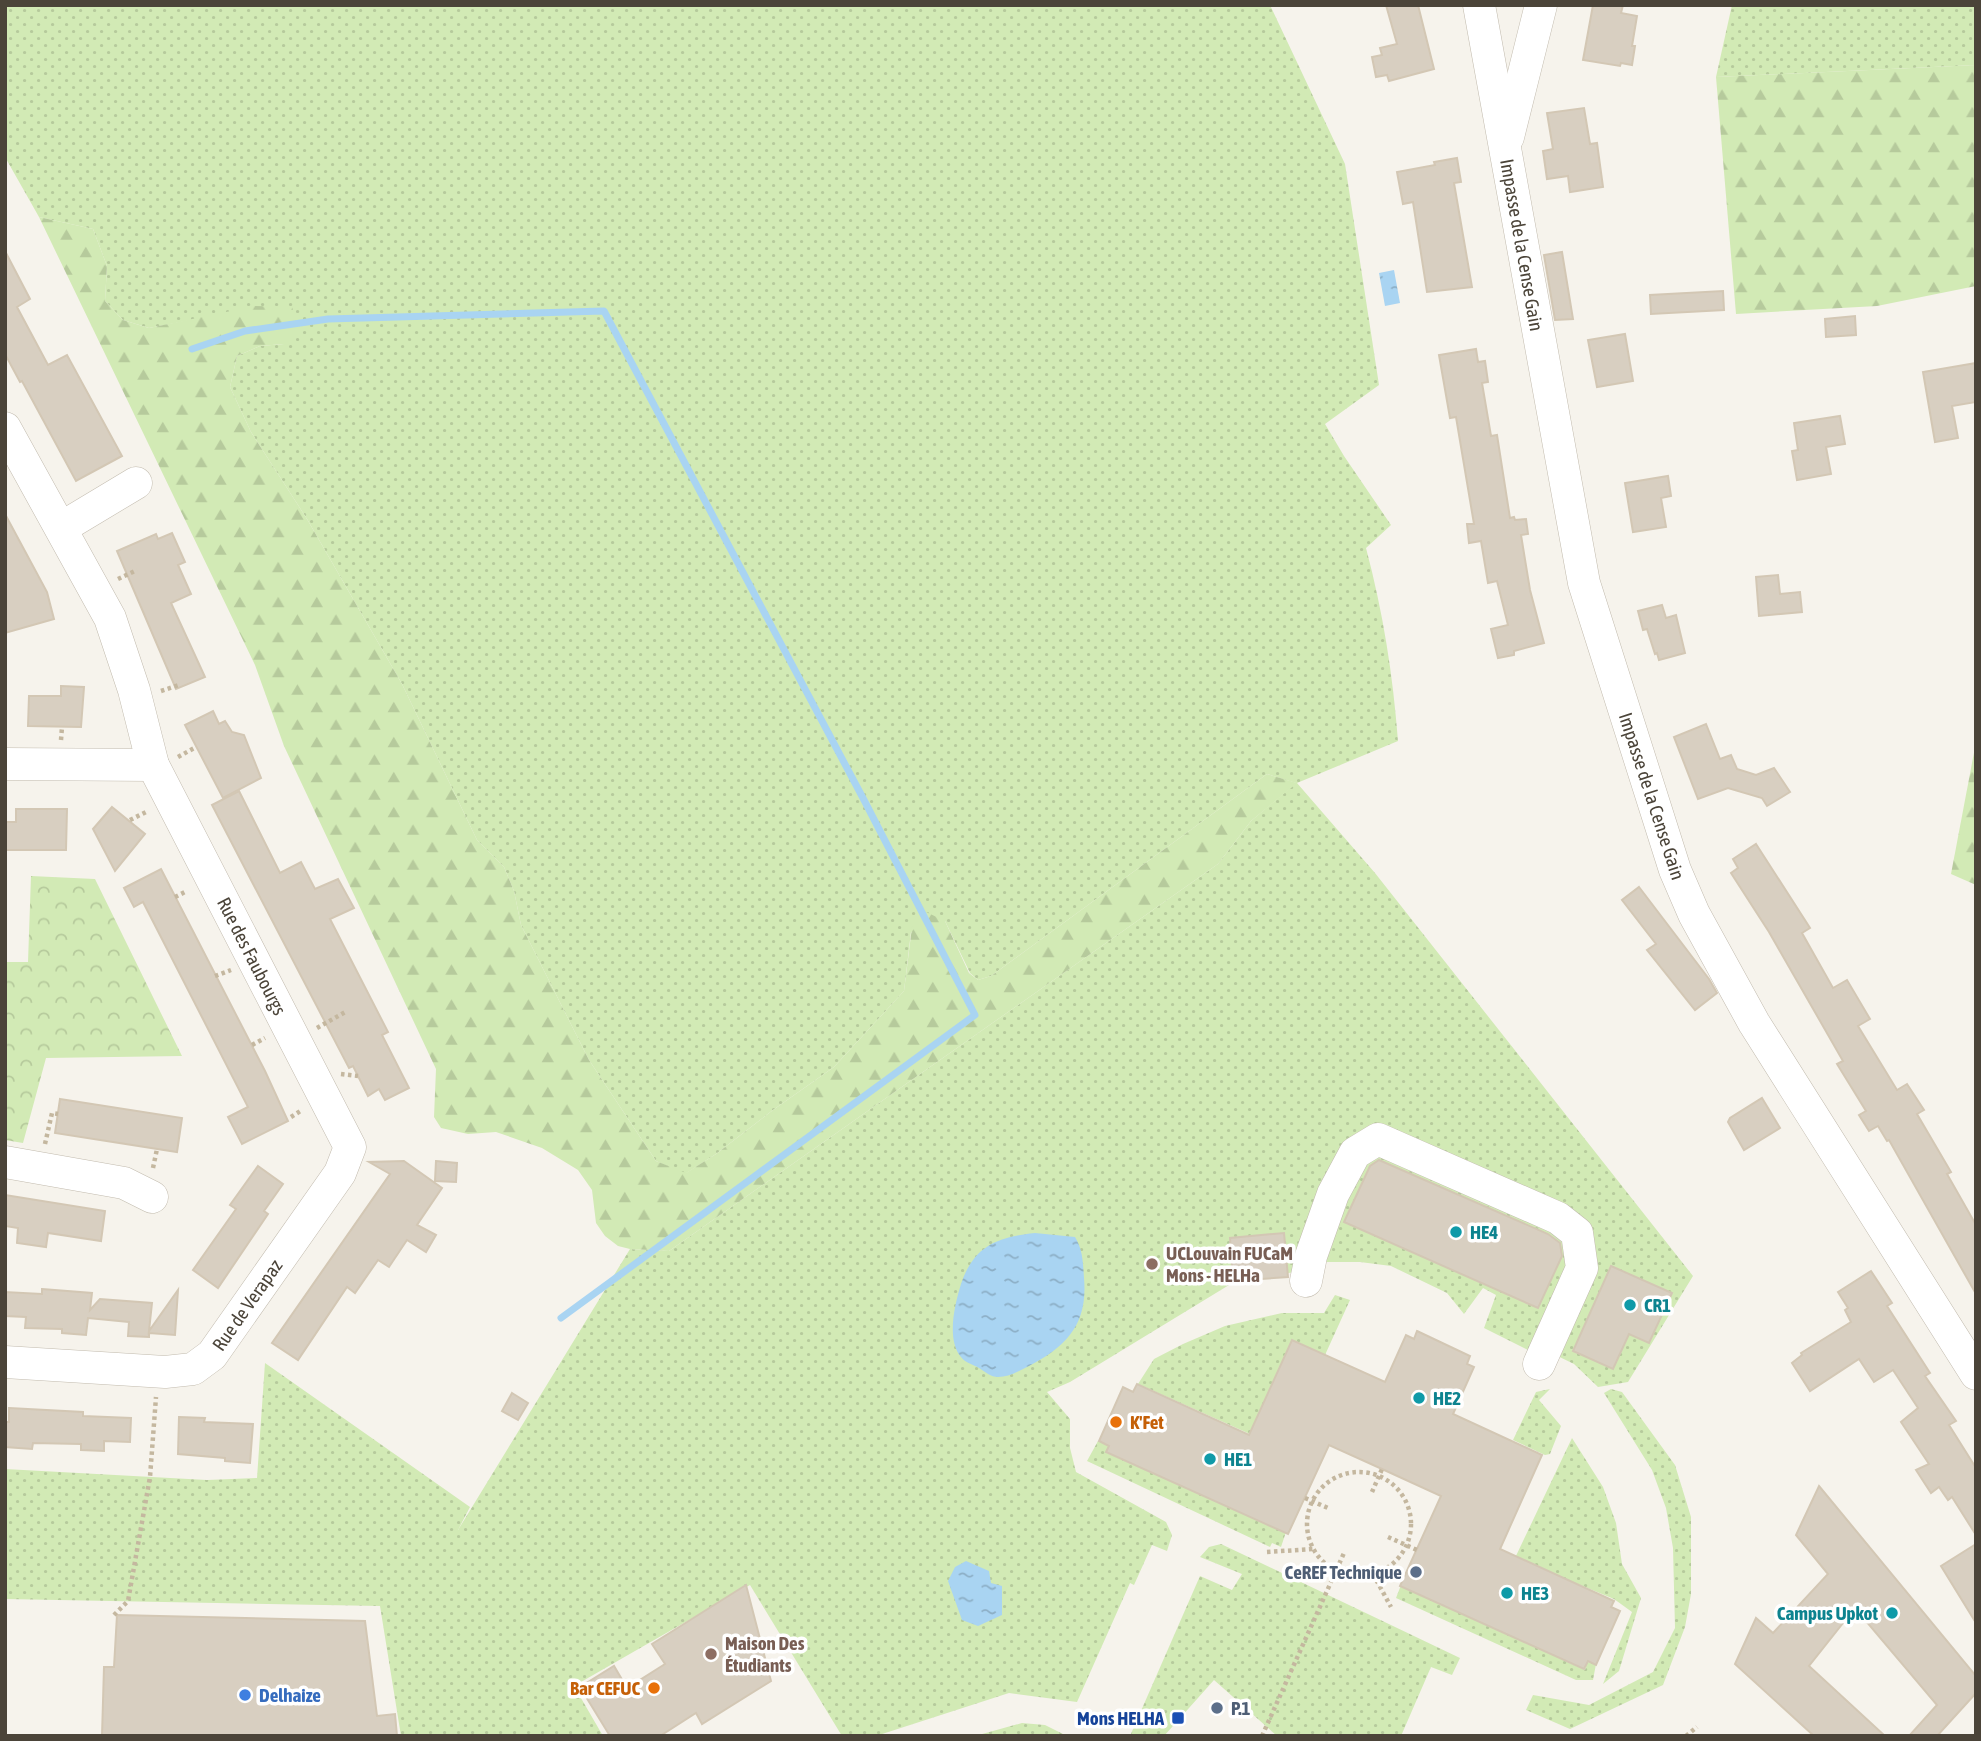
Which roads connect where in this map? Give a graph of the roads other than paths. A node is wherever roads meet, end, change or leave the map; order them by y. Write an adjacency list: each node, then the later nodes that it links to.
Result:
1 (1479, 5): 3 (street, Impasse de la Cense Gain)
2 (1541, 5): 3 (street, Impasse de la Cense Gain)
3 (1505, 148): 15 (street, Impasse de la Cense Gain)
4 (5, 428): 6 (street, Rue des Faubourgs)
5 (136, 483): 6 (street)
6 (61, 528): 8 (street, Rue des Faubourgs)
7 (5, 764): 8 (street)
8 (153, 765): 9 (street, Rue des Faubourgs)
9 (350, 1147): 13 (street, Rue de Verapaz)
10 (5, 1162): 11 (street)
11 (152, 1197)
12 (1306, 1281): 14 (street)
13 (5, 1362)
14 (1539, 1364)
15 (1976, 1374)

